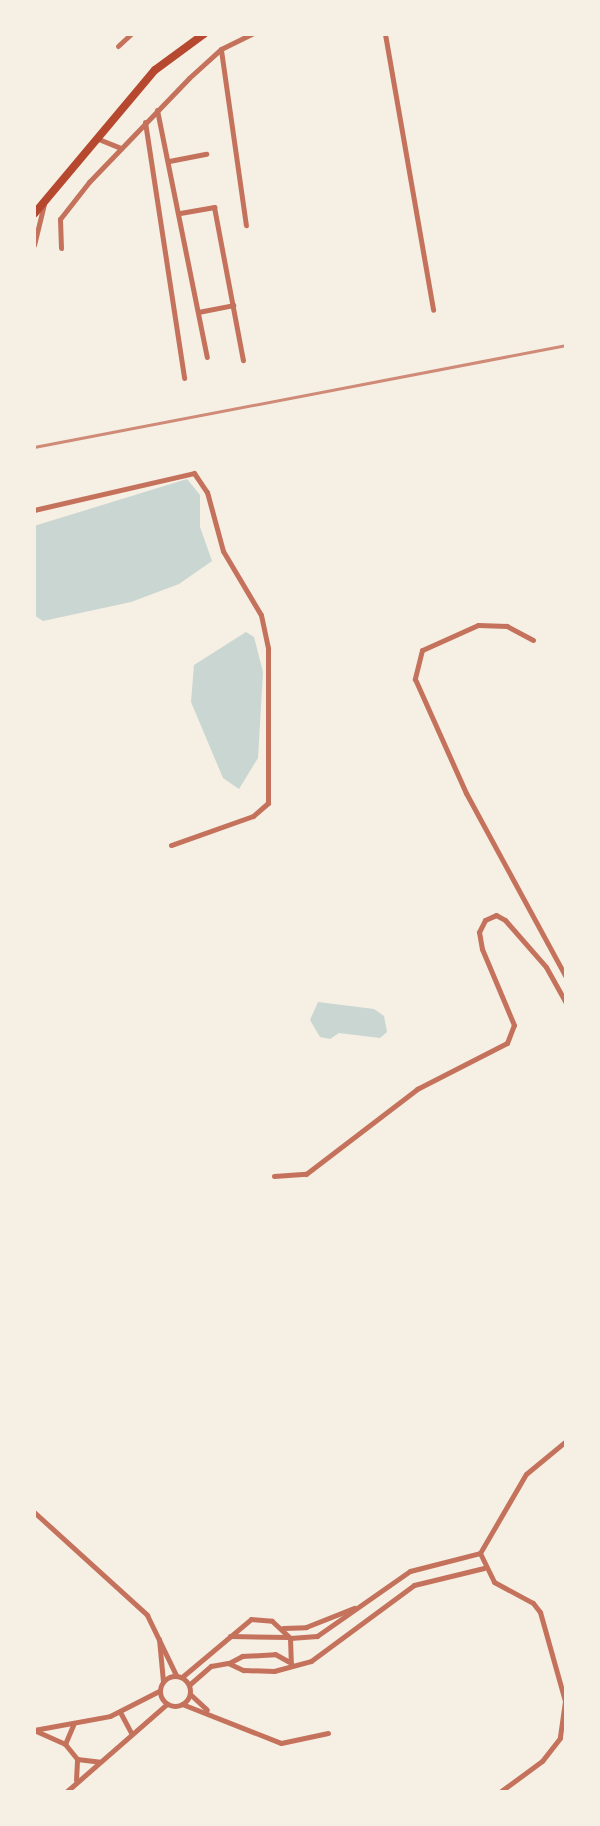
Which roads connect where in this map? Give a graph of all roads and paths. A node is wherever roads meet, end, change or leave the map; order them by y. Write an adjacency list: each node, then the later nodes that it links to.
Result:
1 (131, 34): 5 (street)
2 (204, 34): 9 (main road)
3 (252, 34): 6 (street)
4 (385, 34): 20 (street)
5 (118, 46)
6 (221, 49): 7 (street); 16 (street)
7 (157, 110): 8 (street); 12 (street)
8 (144, 121): 10 (street); 24 (street)
9 (96, 138): 10 (street); 13 (main road)
10 (121, 148): 18 (street)
11 (206, 154): 12 (street)
12 (169, 161): 14 (street)
13 (44, 203): 15 (main road); 17 (street)
14 (180, 213): 19 (street); 21 (street)
15 (34, 214)
16 (246, 225)
17 (34, 245)
18 (61, 248)
19 (233, 305): 21 (street); 23 (street)
20 (433, 310)
21 (198, 312): 22 (street)
22 (207, 357)
23 (243, 360)
24 (184, 378)
25 (34, 510): 27 (street)
26 (533, 640): 28 (street)
27 (171, 845)
28 (566, 977)
29 (566, 1003): 30 (street)
30 (274, 1176)
31 (566, 1441): 33 (street)
32 (34, 1512): 41 (street)
33 (480, 1553): 34 (street); 35 (street)
34 (484, 1568): 36 (street); 56 (street)
35 (410, 1571): 36 (street); 37 (street)
36 (414, 1585): 39 (street)
37 (373, 1595): 38 (street); 39 (street)
38 (361, 1604): 40 (street); 43 (street)
39 (380, 1606): 45 (street)
40 (282, 1628): 42 (street); 43 (street)
41 (158, 1634): 46 (street); 47 (street)
42 (229, 1636): 43 (street); 46 (street)
43 (290, 1637): 45 (street)
44 (228, 1663): 45 (street); 45 (street); 48 (street)
45 (291, 1663)
46 (179, 1676): 47 (street); 48 (street)
47 (163, 1681): 49 (street)
48 (189, 1685): 50 (street)
49 (159, 1691): 51 (street); 53 (street)
50 (190, 1694): 52 (street); 54 (street)
51 (167, 1704): 52 (street); 58 (street)
52 (182, 1704): 54 (street)
53 (120, 1712): 55 (street); 58 (street)
54 (211, 1714): 59 (street)
55 (74, 1724): 57 (street); 60 (street)
56 (566, 1724): 64 (street)
57 (34, 1730): 60 (street)
58 (131, 1733): 62 (street)
59 (328, 1733)
60 (65, 1744): 61 (street)
61 (77, 1759): 62 (street); 63 (street)
62 (101, 1761): 63 (street)
63 (73, 1785): 65 (street)
64 (502, 1790)
65 (66, 1792)

